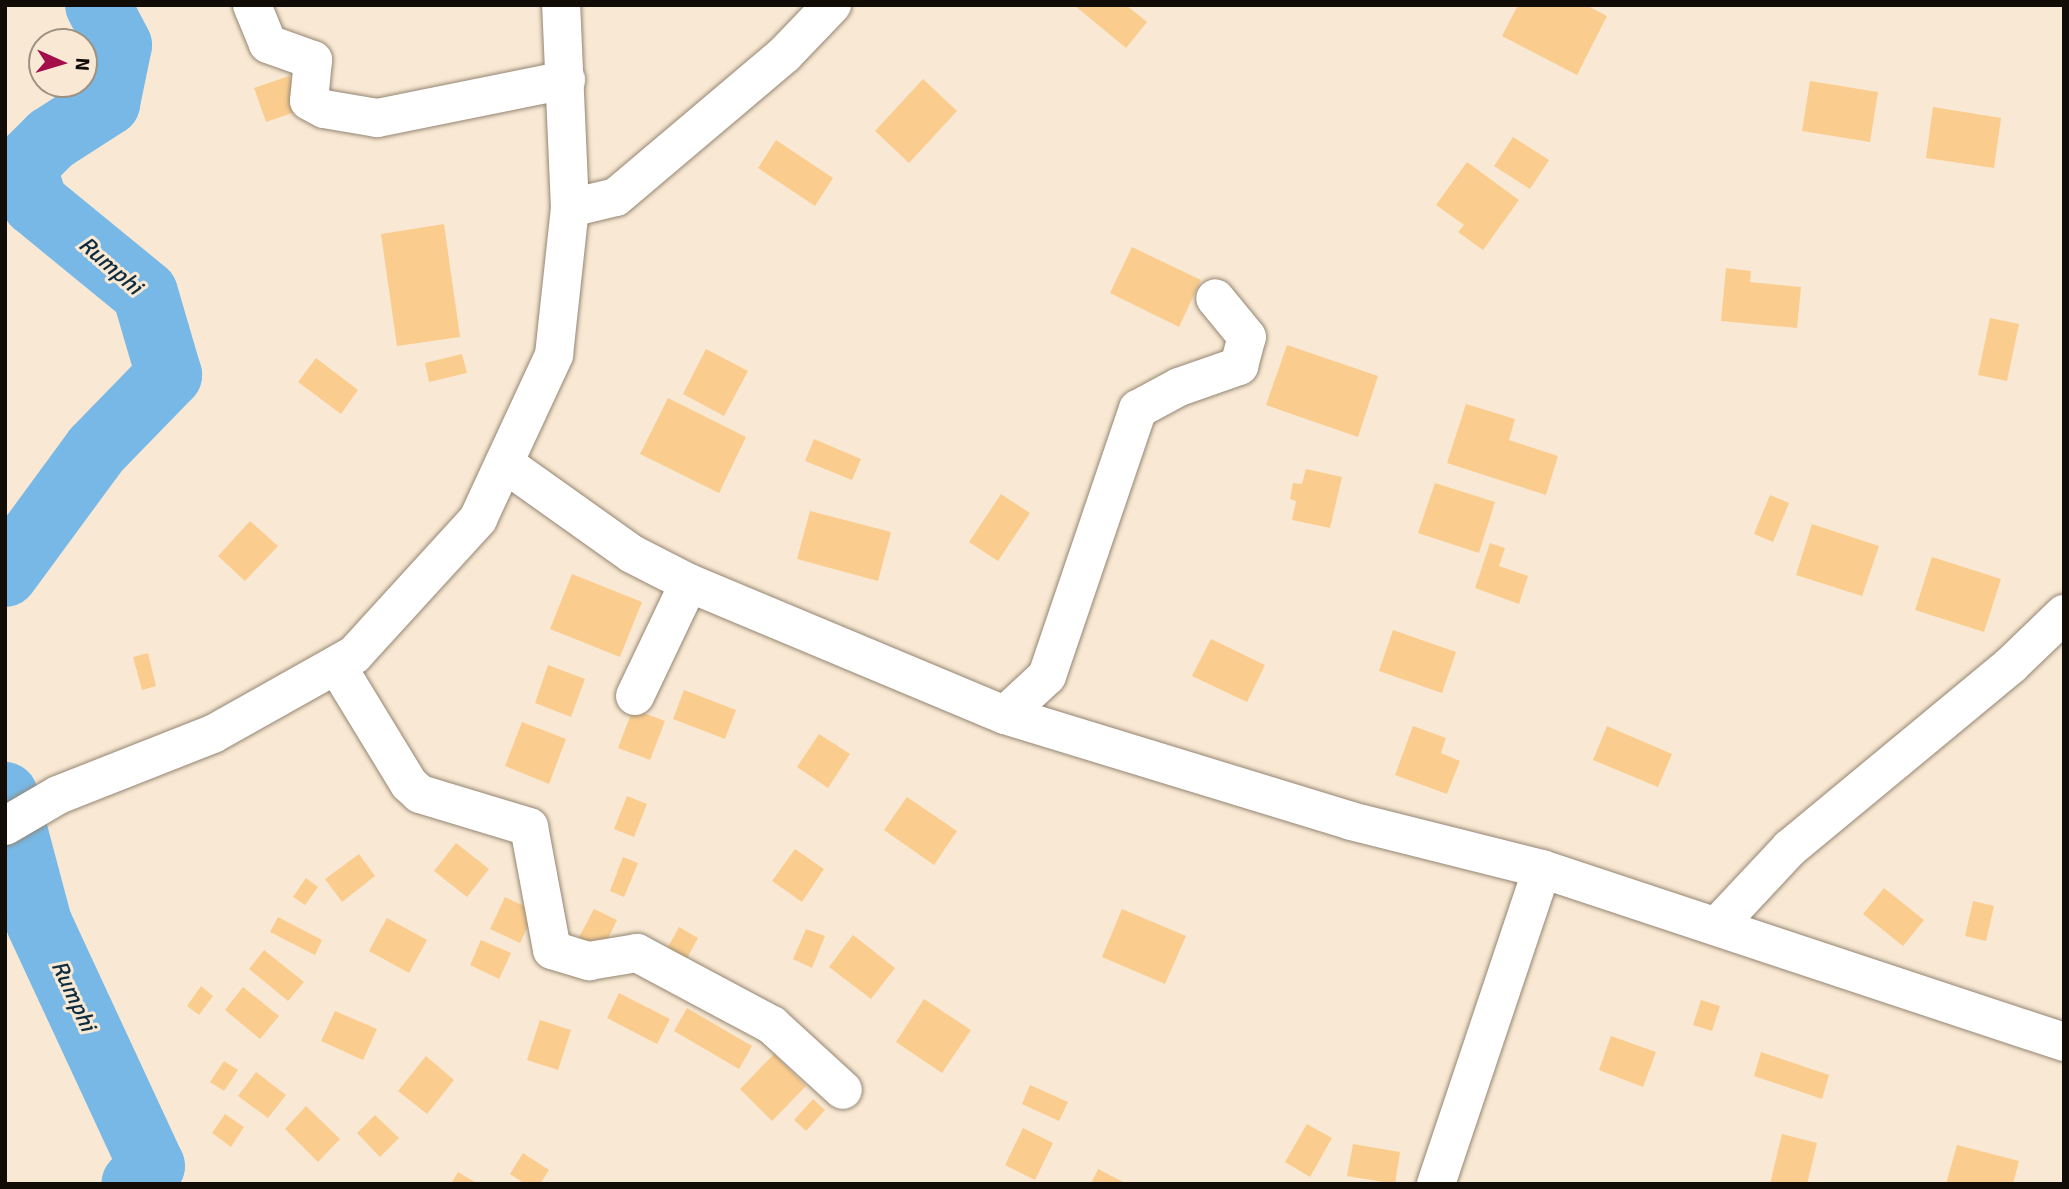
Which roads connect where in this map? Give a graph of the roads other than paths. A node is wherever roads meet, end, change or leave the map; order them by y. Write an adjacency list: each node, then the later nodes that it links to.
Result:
1 (253, 5): 4 (street)
2 (561, 5): 4 (street)
3 (832, 5): 5 (street)
4 (566, 80): 5 (street)
5 (570, 208): 7 (street)
6 (1215, 298): 12 (street)
7 (504, 463): 8 (street); 10 (street)
8 (689, 583): 11 (street); 12 (street)
9 (2064, 614): 15 (street)
10 (337, 666): 13 (street); 17 (street)
11 (635, 696)
12 (1005, 715): 14 (street)
13 (5, 825)
14 (1542, 869): 15 (street); 18 (street)
15 (1717, 926): 16 (street)
16 (2064, 1042)
17 (843, 1090)
18 (1436, 1184)

